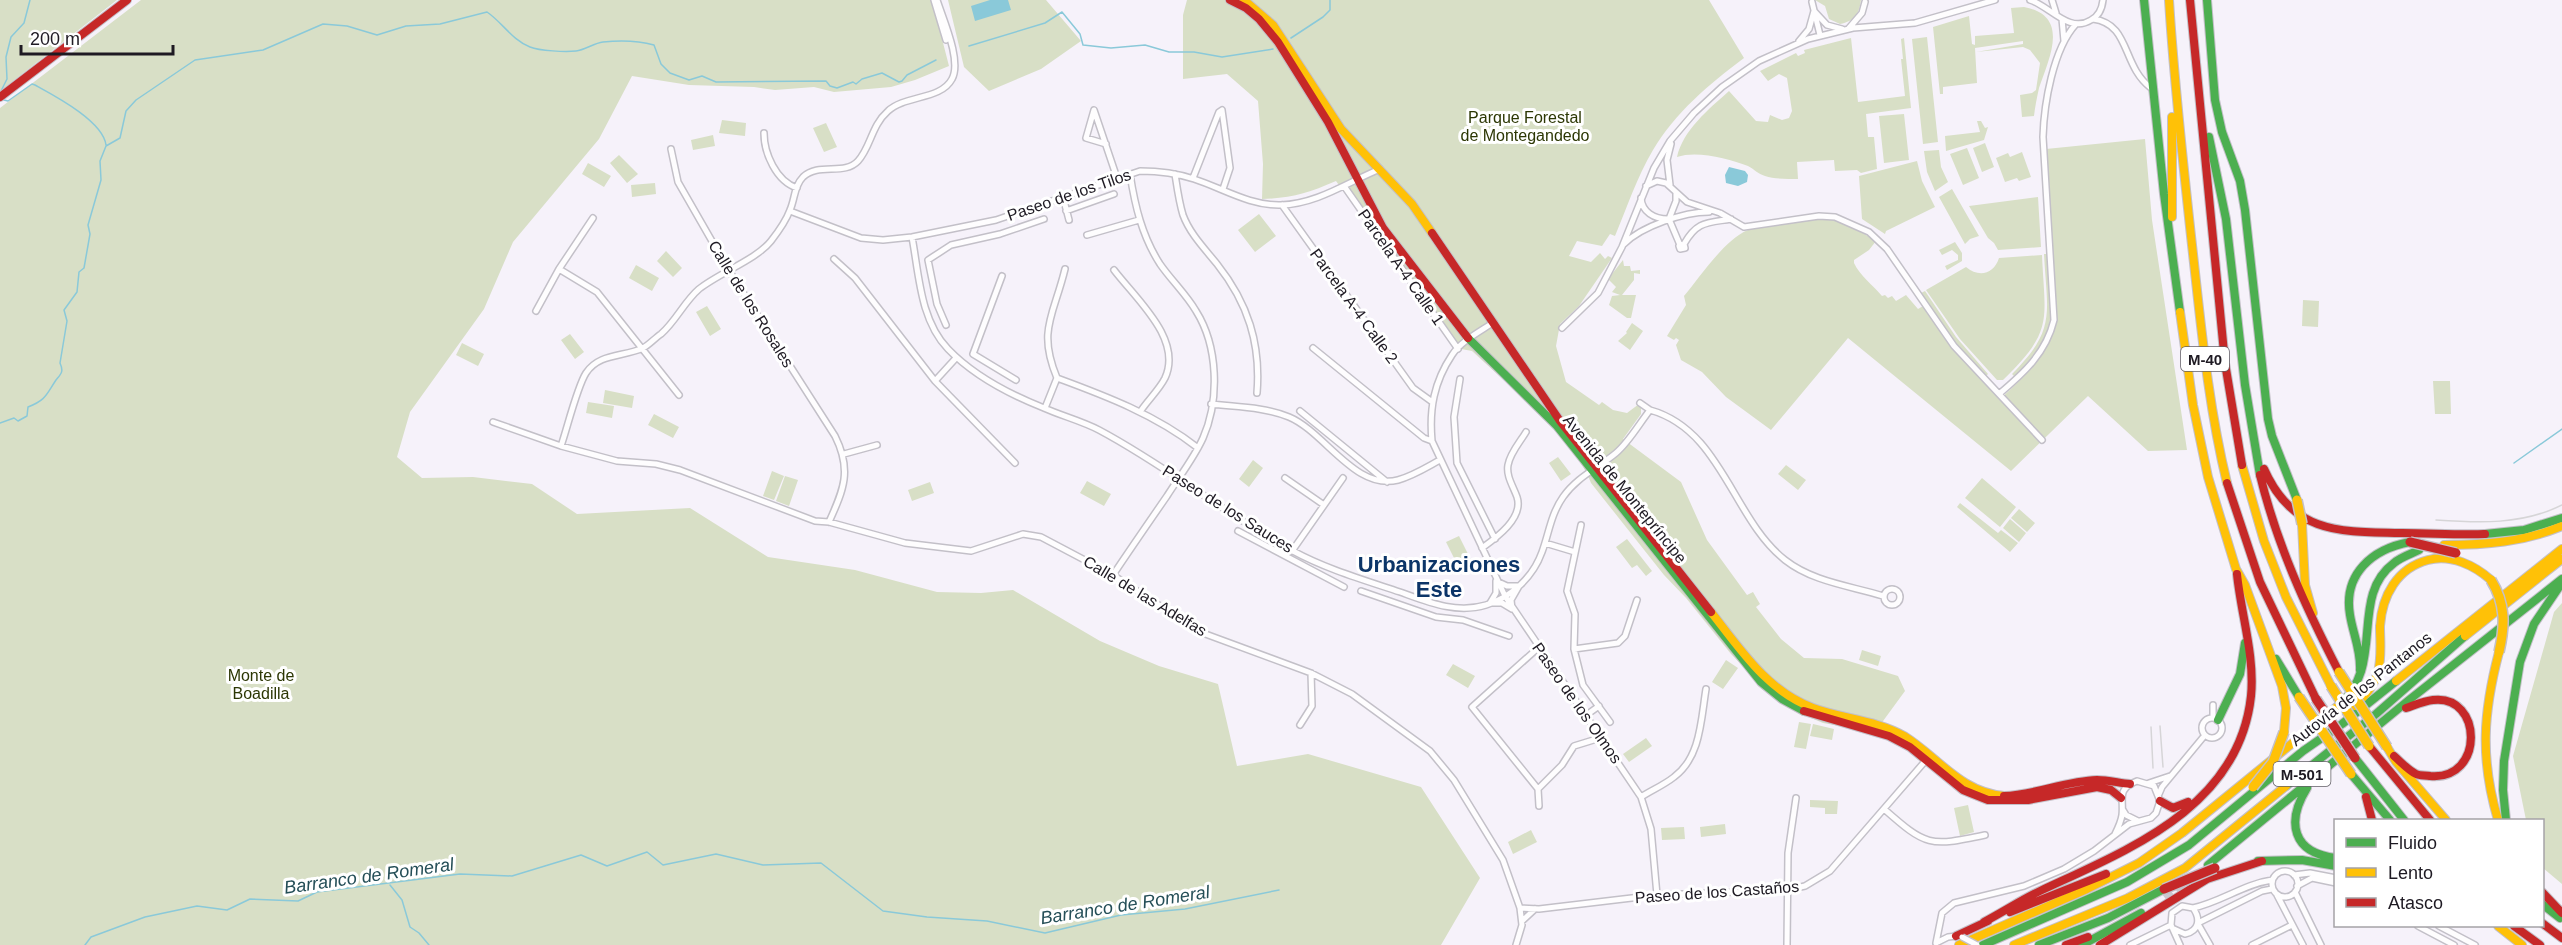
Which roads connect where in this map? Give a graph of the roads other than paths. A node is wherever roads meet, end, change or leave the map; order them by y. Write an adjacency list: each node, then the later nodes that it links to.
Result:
1 (128, 0): 27 (main road)
2 (936, 0): 40 (street)
3 (1230, 0): 37 (main road, Avenida de Montepríncipe)
4 (1244, 0): 32 (main road, Avenida de Montepríncipe)
5 (1995, 0): 20 (street)
6 (2030, 0): 16 (street)
7 (2052, 0): 16 (street)
8 (2103, 0): 18 (street)
9 (2144, 0): 26 (main road)
10 (2169, 0): 24 (main road, M-40)
11 (2190, 0): 25 (main road, M-40)
12 (2207, 0): 147 (main road, bridge)
13 (1812, 2): 15 (street)
14 (1865, 2): 20 (street)
15 (1814, 11): 20 (street); 21 (street); 22 (street)
16 (2057, 14): 17 (street)
17 (2062, 19): 19 (street); 23 (street)
18 (2093, 19): 19 (street); 26 (street)
19 (2076, 24): 23 (street)
20 (1845, 29): 21 (street)
21 (1820, 35): 22 (street)
22 (1798, 42): 28 (street)
23 (2063, 46): 89 (street)
24 (2173, 73): 63 (main road); 184 (main road, M-40, bridge)
25 (2197, 73): 101 (main road); 185 (main road, M-40, bridge)
26 (2151, 88): 63 (main road)
27 (0, 97)
28 (1678, 132): 38 (street); 41 (street)
29 (764, 133): 40 (street)
30 (1106, 144): 30 (street); 35 (street)
31 (671, 149): 67 (street, Calle de los Rosales)
32 (1380, 169): 37 (street, Paseo de los Tilos); 74 (main road, Avenida de Montepríncipe)
33 (1130, 174): 34 (street, Paseo de los Tilos); 35 (street, Paseo de los Tilos); 59 (street)
34 (1175, 174): 36 (street, Paseo de los Tilos); 88 (street)
35 (1117, 178): 46 (street, Paseo de los Tilos)
36 (1193, 178): 42 (street, Paseo de los Tilos); 42 (street)
37 (1358, 179): 39 (street, Paseo de los Tilos); 77 (main road, Avenida de Montepríncipe)
38 (1670, 185): 41 (street); 43 (street)
39 (1344, 186): 47 (street, Paseo de los Tilos); 80 (street, Parcela A-4 Calle 1)
40 (796, 188): 48 (street)
41 (1645, 188): 45 (street)
42 (1223, 189): 47 (street, Paseo de los Tilos)
43 (1675, 192): 49 (street); 51 (street)
44 (1114, 194): 50 (street)
45 (1641, 196): 52 (street); 64 (street)
46 (1063, 197): 50 (street); 57 (street, Paseo de los Tilos)
47 (1282, 205): 91 (street, Parcela A-4 Calle 2)
48 (790, 210): 62 (street, Paseo de los Tilos); 67 (street)
49 (1673, 210): 52 (street); 55 (street)
50 (1066, 211): 58 (street)
51 (1716, 212): 55 (street); 56 (street)
52 (1656, 216): 55 (street)
53 (593, 218): 66 (street)
54 (1044, 219): 60 (street)
55 (1669, 219): 56 (street); 64 (street)
56 (1731, 219): 89 (street)
57 (996, 220): 60 (street); 62 (street, Paseo de los Tilos)
58 (1069, 220)
59 (1139, 220): 61 (street); 93 (street)
60 (1000, 234): 71 (street)
61 (1087, 235)
62 (912, 237): 72 (street, Paseo de los Sauces)
63 (2172, 243): 130 (main road)
64 (1622, 247): 76 (street)
65 (834, 259): 87 (street)
66 (559, 269): 73 (street); 78 (street)
67 (728, 269): 78 (street); 106 (street, Calle de los Rosales)
68 (1065, 269): 84 (street)
69 (1114, 270): 97 (street)
70 (1002, 276): 81 (street)
71 (937, 304): 72 (street); 75 (street)
72 (925, 308): 82 (street, Paseo de los Sauces)
73 (536, 312)
74 (1494, 322): 77 (street, Paseo de los Olmos); 109 (main road, Avenida de Montepríncipe)
75 (946, 325)
76 (1562, 328)
77 (1469, 340): 80 (street, Paseo de los Olmos); 109 (main road, Avenida de Montepríncipe)
78 (642, 348): 90 (street); 104 (street)
79 (1313, 348): 102 (street)
80 (1458, 349): 91 (street, Paseo de los Olmos)
81 (973, 354): 83 (street); 86 (street)
82 (956, 358): 83 (street, Paseo de los Sauces); 87 (street)
83 (963, 364): 94 (street, Paseo de los Sauces)
84 (1057, 378): 94 (street); 97 (street)
85 (1460, 379): 120 (street)
86 (1016, 380)
87 (934, 381): 108 (street)
88 (1257, 393)
89 (1999, 394): 100 (street)
90 (679, 395)
91 (1431, 401): 102 (street, Paseo de los Olmos)
92 (1640, 402): 95 (street)
93 (1211, 404): 105 (street); 113 (street)
94 (1044, 408): 110 (street, Paseo de los Sauces)
95 (1650, 410): 109 (street, Paseo de los Sauces); 140 (street)
96 (1300, 411): 113 (street)
97 (1140, 412): 105 (street)
98 (493, 422): 104 (street, Calle de las Adelfas)
99 (1526, 432): 120 (street)
100 (2042, 440)
101 (2254, 440): 115 (main road); 147 (main road)
102 (1432, 441): 107 (street, Paseo de los Olmos)
103 (877, 445): 106 (street)
104 (561, 446): 116 (street, Calle de las Adelfas)
105 (1198, 448): 110 (street)
106 (844, 454): 116 (street, Calle de los Rosales)
107 (1440, 460): 113 (street); 123 (street, Paseo de los Olmos)
108 (1015, 463)
109 (1594, 468): 121 (street, Paseo de los Sauces); 166 (main road, Avenida de Montepríncipe)
110 (1179, 477): 117 (street, Paseo de los Sauces); 132 (street)
111 (1286, 478): 114 (street)
112 (1342, 478): 114 (street)
113 (1387, 482)
114 (1324, 505): 125 (street)
115 (2562, 518)
116 (829, 522): 132 (street, Calle de las Adelfas)
117 (1248, 524): 125 (street, Paseo de los Sauces); 133 (street)
118 (1581, 525): 127 (street)
119 (2562, 526): 122 (main road)
120 (1495, 539): 123 (street)
121 (1545, 543): 127 (street); 136 (street, Paseo de los Sauces)
122 (2444, 545)
123 (1482, 548): 134 (street, Paseo de los Olmos)
124 (2562, 549): 164 (main road, Autovía de los Pantanos / M-501)
125 (1292, 550): 129 (street, Paseo de los Sauces)
126 (2419, 550): 156 (main road)
127 (1575, 552): 150 (street)
128 (2562, 559): 235 (main road, Autovía de los Pantanos / M-501)
129 (1330, 567): 133 (street); 143 (street, Paseo de los Sauces)
130 (2236, 569): 146 (main road); 151 (main road)
131 (2483, 572): 156 (main road, bridge); 164 (main road); 187 (main road, bridge)
132 (1113, 575): 152 (street, Calle de las Adelfas)
133 (1325, 578): 137 (street)
134 (1496, 580): 136 (street); 139 (street, Paseo de los Olmos); 142 (street)
135 (2562, 581): 157 (main road); 188 (main road)
136 (1519, 586): 139 (street, Paseo de los Sauces); 144 (street)
137 (1344, 587)
138 (1361, 591): 145 (street)
139 (1504, 596): 142 (street, Paseo de los Sauces); 144 (street, Paseo de los Olmos)
140 (1884, 596)
141 (1636, 600): 150 (street)
142 (1490, 603): 143 (street, Paseo de los Sauces); 144 (street)
143 (1452, 608): 145 (street)
144 (1512, 609): 149 (street, Paseo de los Olmos)
145 (1453, 618): 148 (street)
146 (2246, 632): 159 (main road); 172 (main road)
147 (2320, 635): 165 (main road, bridge)
148 (1509, 636)
149 (1538, 648): 158 (street, Paseo de los Olmos); 171 (street)
150 (1574, 649): 155 (street)
151 (2271, 652): 173 (main road, bridge); 181 (main road, bridge)
152 (1311, 673): 161 (street); 209 (street, Calle de las Adelfas)
153 (1706, 689): 174 (street)
154 (2213, 705): 159 (street)
155 (1599, 706): 158 (street); 160 (street)
156 (2331, 711): 194 (main road)
157 (2396, 712): 165 (main road); 168 (main road)
158 (1585, 716): 163 (street, Paseo de los Olmos)
159 (2215, 719): 162 (street); 162 (street)
160 (1610, 722)
161 (1300, 725)
162 (2205, 735): 167 (street)
163 (1600, 738): 171 (street); 174 (street, Paseo de los Olmos)
164 (2303, 751): 181 (main road, Autovía de los Pantanos / M-501)
165 (2394, 756): 186 (main road)
166 (1927, 758): 170 (main road, Avenida de Montepríncipe); 176 (main road, Avenida de Montepríncipe); 179 (street, Paseo de los Castaños)
167 (2176, 772): 169 (street); 177 (street)
168 (2313, 780): 192 (main road); 196 (main road)
169 (2150, 783): 170 (street); 177 (street)
170 (2130, 784): 176 (street)
171 (1538, 789): 178 (street)
172 (2206, 791): 177 (main road); 216 (main road)
173 (2364, 792): 182 (main road); 183 (main road)
174 (1641, 797): 206 (street, Paseo de los Olmos)
175 (1796, 798): 203 (street)
176 (2121, 798): 180 (street)
177 (2160, 798): 189 (street)
178 (1539, 806)
179 (1884, 809): 191 (street); 203 (street, Paseo de los Castaños)
180 (2123, 810): 189 (street); 190 (street)
181 (2228, 814): 234 (main road, Autovía de los Pantanos / M-501)
182 (2372, 819)
183 (2389, 819)
184 (2403, 819)
185 (2429, 819)
186 (2445, 819)
187 (2498, 819)
188 (2506, 819)
189 (2138, 821): 190 (street)
190 (2115, 834): 225 (street)
191 (1985, 835)
192 (2334, 858)
193 (2262, 861): 195 (main road); 196 (main road); 239 (main road)
194 (2139, 863): 216 (main road); 228 (main road)
195 (2334, 866)
196 (2212, 867): 204 (main road, bridge)
197 (2294, 875): 198 (street); 199 (street); 202 (street)
198 (2334, 878)
199 (2272, 880): 201 (street); 210 (street)
200 (2334, 883): 202 (street)
201 (2272, 888): 207 (street); 217 (street)
202 (2296, 889): 207 (street); 245 (street)
203 (1787, 890): 206 (street, Paseo de los Castaños); 232 (street)
204 (2164, 893): 215 (main road); 236 (main road)
205 (2544, 894): 212 (main road)
206 (1657, 895): 211 (street, Paseo de los Castaños)
207 (2277, 895): 219 (street)
208 (2544, 906): 213 (main road)
209 (1520, 908): 211 (street, Paseo de los Castaños); 214 (street, Calle de las Adelfas)
210 (2193, 908): 217 (street); 220 (street)
211 (1535, 909): 214 (street)
212 (2562, 913)
213 (2562, 919)
214 (1522, 921): 231 (street, Calle de las Adelfas)
215 (2126, 921): 237 (main road); 238 (main road)
216 (1984, 922): 228 (main road)
217 (2198, 924): 220 (street); 242 (street)
218 (2544, 924): 227 (main road)
219 (2292, 925): 243 (street); 244 (street)
220 (2173, 927): 240 (street); 241 (street)
221 (2420, 927): 230 (street)
222 (2441, 927): 226 (street)
223 (2498, 927): 247 (main road)
224 (2515, 927): 248 (main road)
225 (1939, 928): 228 (street); 229 (street)
226 (2454, 933): 230 (street); 246 (street)
227 (2562, 938)
228 (1956, 939): 229 (street); 233 (street, bridge)
229 (1935, 944)
230 (2450, 944)
231 (1516, 945)
232 (1787, 945)
233 (1977, 945)
234 (1983, 945)
235 (2014, 945)
236 (2038, 945)
237 (2066, 945)
238 (2082, 945)
239 (2100, 945)
240 (2130, 945)
241 (2180, 945)
242 (2210, 945)
243 (2252, 945)
244 (2303, 945)
245 (2321, 945)
246 (2475, 945)
247 (2522, 945)
248 (2540, 945)

